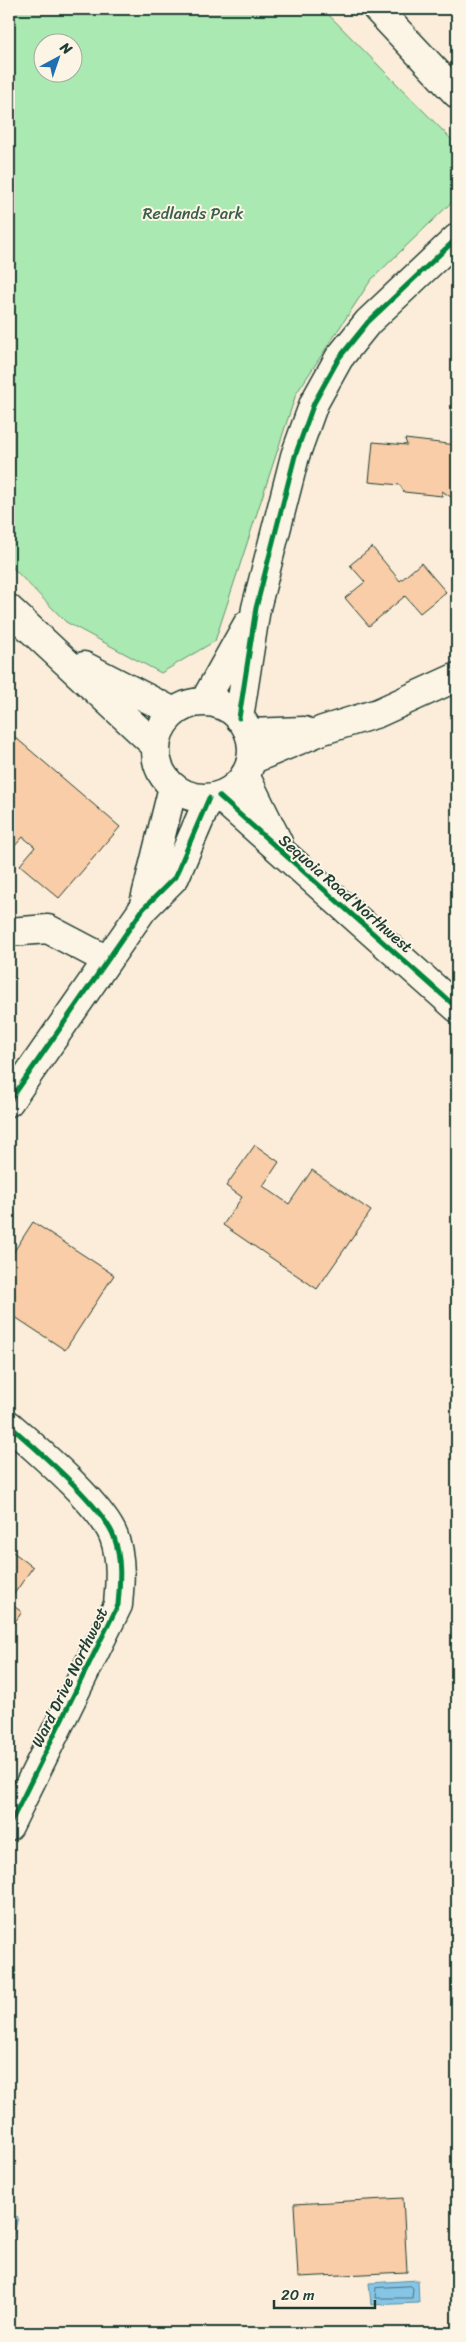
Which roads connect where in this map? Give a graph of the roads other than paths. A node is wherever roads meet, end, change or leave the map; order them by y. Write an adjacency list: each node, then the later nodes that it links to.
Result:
1 (377, 9): 2 (street)
2 (457, 94)
3 (457, 238): 4 (street)
4 (256, 608): 8 (street); 10 (street)
5 (9, 609): 6 (street)
6 (54, 650): 9 (street); 12 (street)
7 (457, 677): 11 (street)
8 (204, 702): 9 (street); 10 (street)
9 (174, 712): 12 (street)
10 (244, 726): 11 (street); 13 (street)
11 (324, 730): 13 (street)
12 (156, 746): 14 (street)
13 (248, 767): 15 (street); 16 (street, Sequoia Road Northwest)
14 (172, 787): 15 (street); 17 (street)
15 (214, 797): 16 (street, Sequoia Road Northwest); 17 (street)
16 (286, 857): 20 (street, Sequoia Road Northwest)
17 (143, 909): 19 (street)
18 (9, 932): 19 (street)
19 (107, 960): 21 (street)
20 (457, 1008)
21 (9, 1102)
22 (9, 1425): 23 (street, Ward Drive Northwest)
23 (9, 1826)

